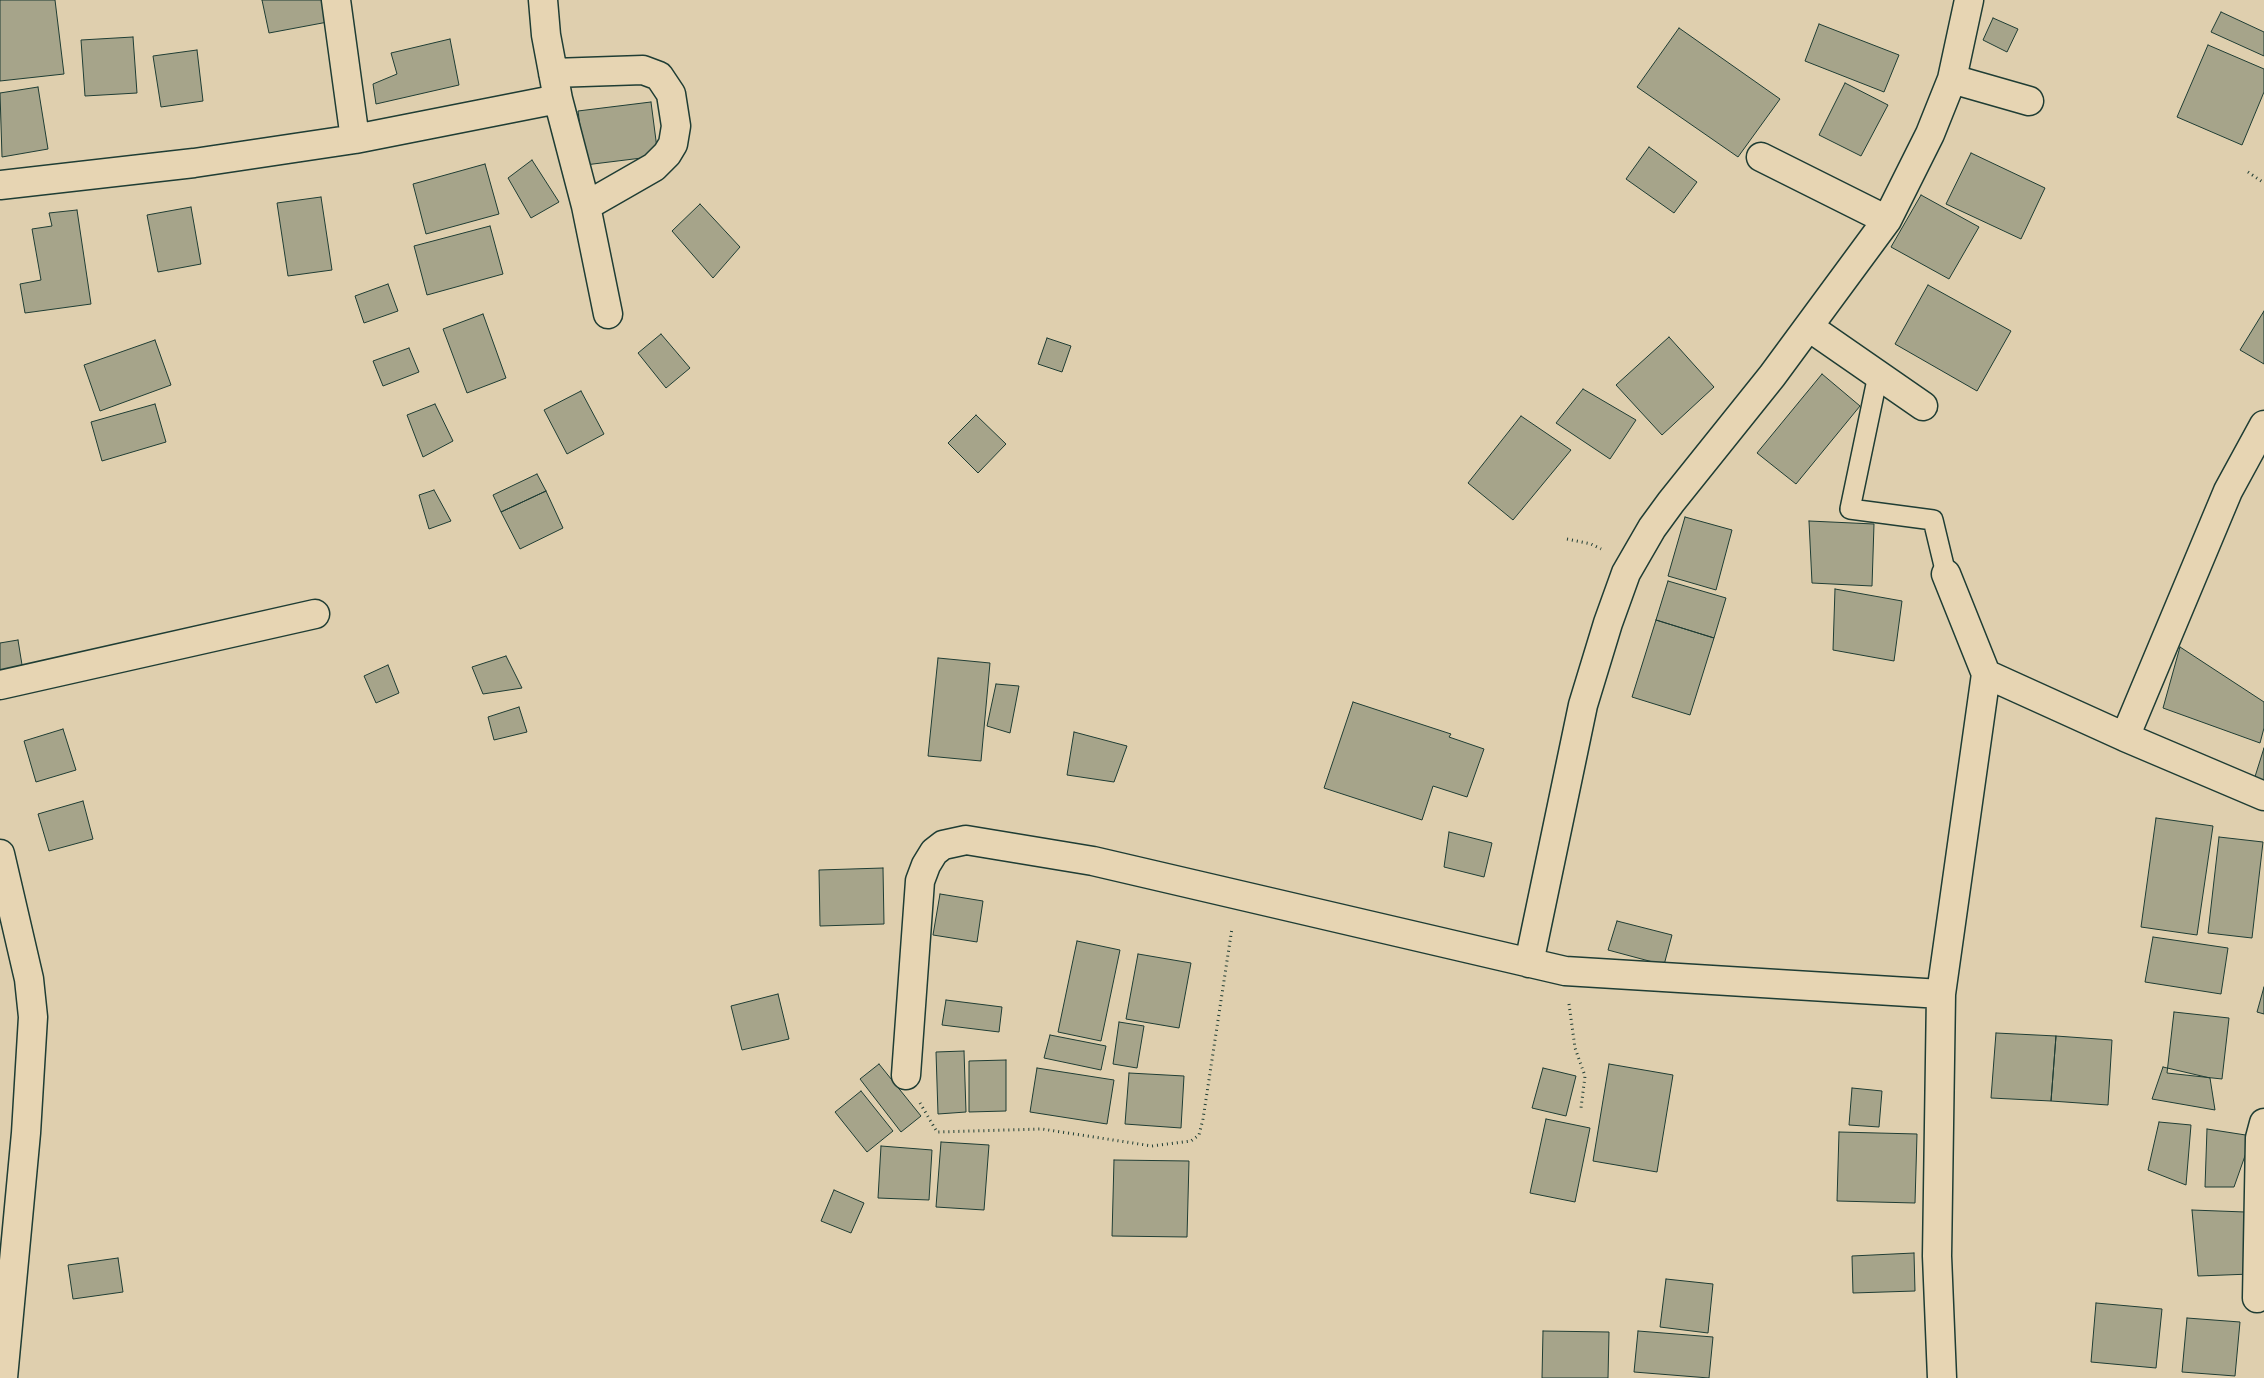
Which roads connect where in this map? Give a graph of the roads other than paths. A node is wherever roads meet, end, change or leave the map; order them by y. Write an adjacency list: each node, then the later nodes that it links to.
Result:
1 (336, 0): 7 (street)
2 (543, 0): 5 (street)
3 (1969, 0): 4 (street)
4 (1952, 79): 6 (street); 11 (street)
5 (556, 86): 7 (street); 10 (street); 10 (street)
6 (2029, 101)
7 (356, 139): 9 (street)
8 (1761, 157): 11 (street)
9 (0, 185)
10 (586, 206): 12 (street)
11 (1887, 220): 13 (street)
12 (608, 314)
13 (1809, 327): 14 (street); 24 (street)
14 (1878, 375): 15 (street); 17 (lane)
15 (1923, 406)
16 (2264, 424): 21 (street)
17 (1946, 574): 19 (street)
18 (315, 614): 20 (street)
19 (1986, 674): 21 (street); 25 (street)
20 (0, 685)
21 (2124, 737): 22 (street)
22 (2264, 796)
23 (0, 854): 29 (street)
24 (1529, 963): 25 (street); 26 (street)
25 (1941, 994): 30 (street)
26 (906, 1074)
27 (2264, 1123): 28 (street)
28 (2257, 1298)
29 (3, 1378)
30 (1942, 1378)

